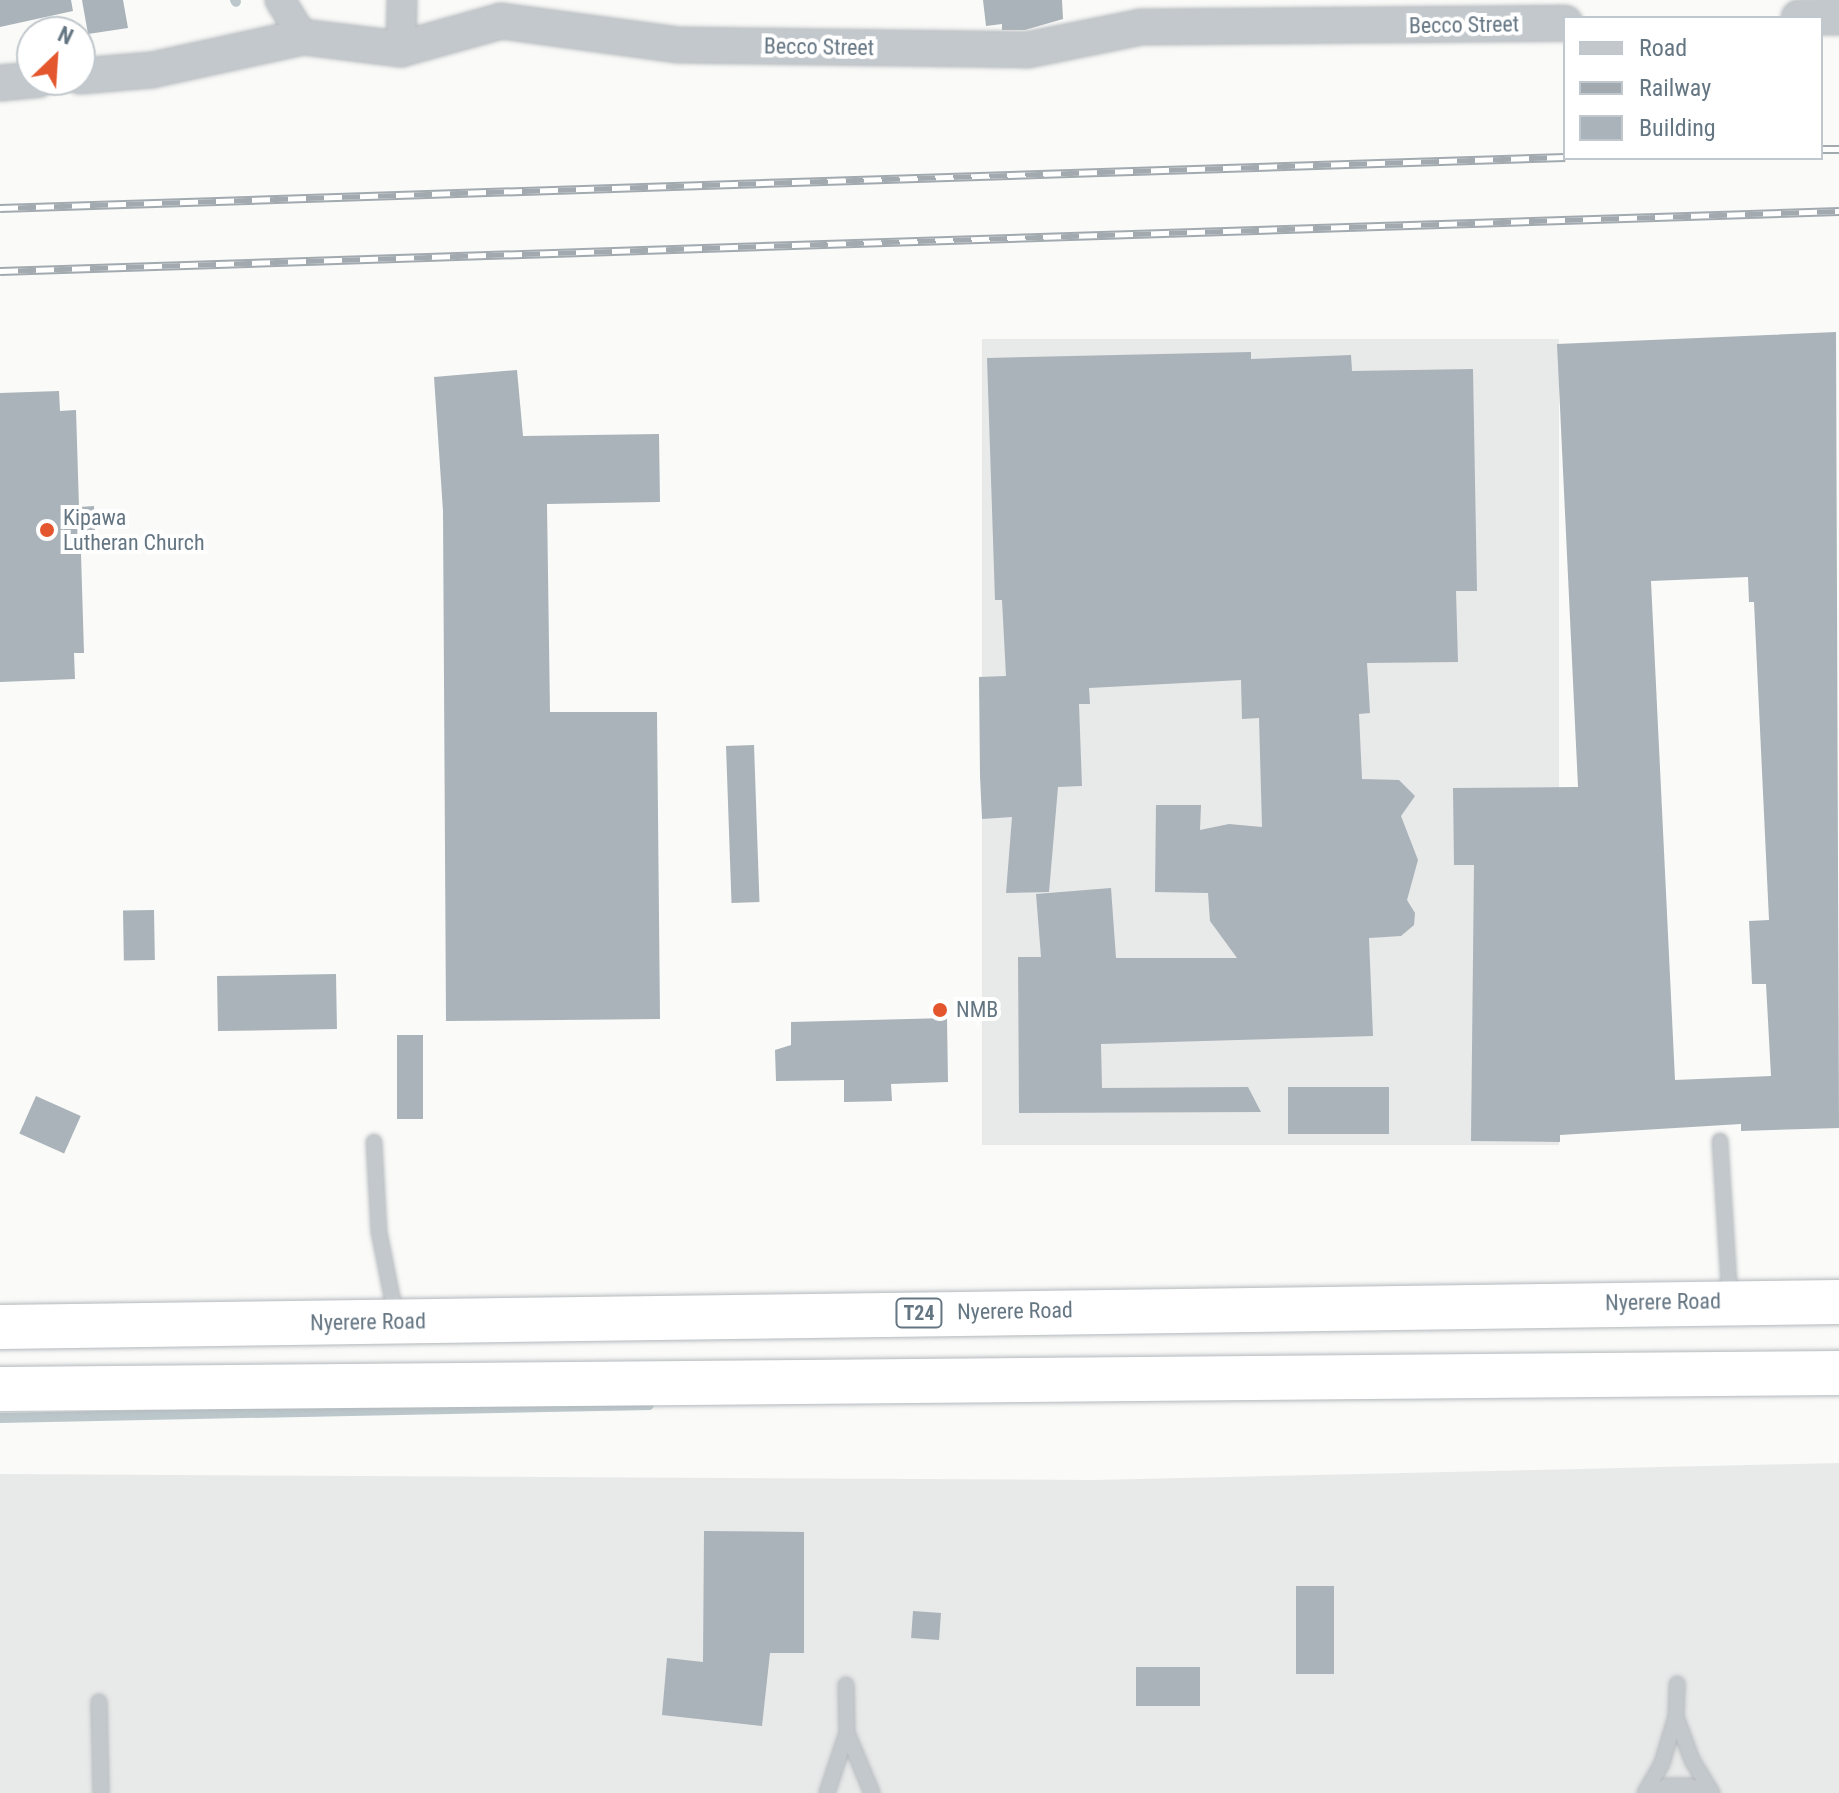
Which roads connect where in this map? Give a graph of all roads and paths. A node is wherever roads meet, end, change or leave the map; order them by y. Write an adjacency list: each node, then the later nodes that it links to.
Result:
1 (280, 0): 4 (street)
2 (402, 0): 5 (street)
3 (1563, 23): 5 (street, Becco Street)
4 (303, 37): 5 (street, Becco Street); 6 (street, Becco Street)
5 (401, 49)
6 (96, 75)
7 (1720, 1141): 9 (lane)
8 (374, 1142): 11 (lane)
9 (1731, 1301): 10 (highway, Nyerere Road / T24); 11 (highway, Nyerere Road / T24)
10 (1839, 1302)
11 (397, 1321): 12 (highway, Nyerere Road / T24)
12 (0, 1327)
13 (1839, 1373): 14 (highway)
14 (0, 1389)
15 (1677, 1684): 18 (lane)
16 (846, 1685): 19 (lane)
17 (99, 1702): 20 (lane)
18 (1676, 1717): 23 (lane); 26 (lane)
19 (847, 1733): 21 (lane); 22 (lane)
20 (101, 1793)
21 (827, 1793)
22 (872, 1793)
23 (1645, 1793)
24 (1668, 1793): 25 (street)
25 (1689, 1793)
26 (1712, 1793)

